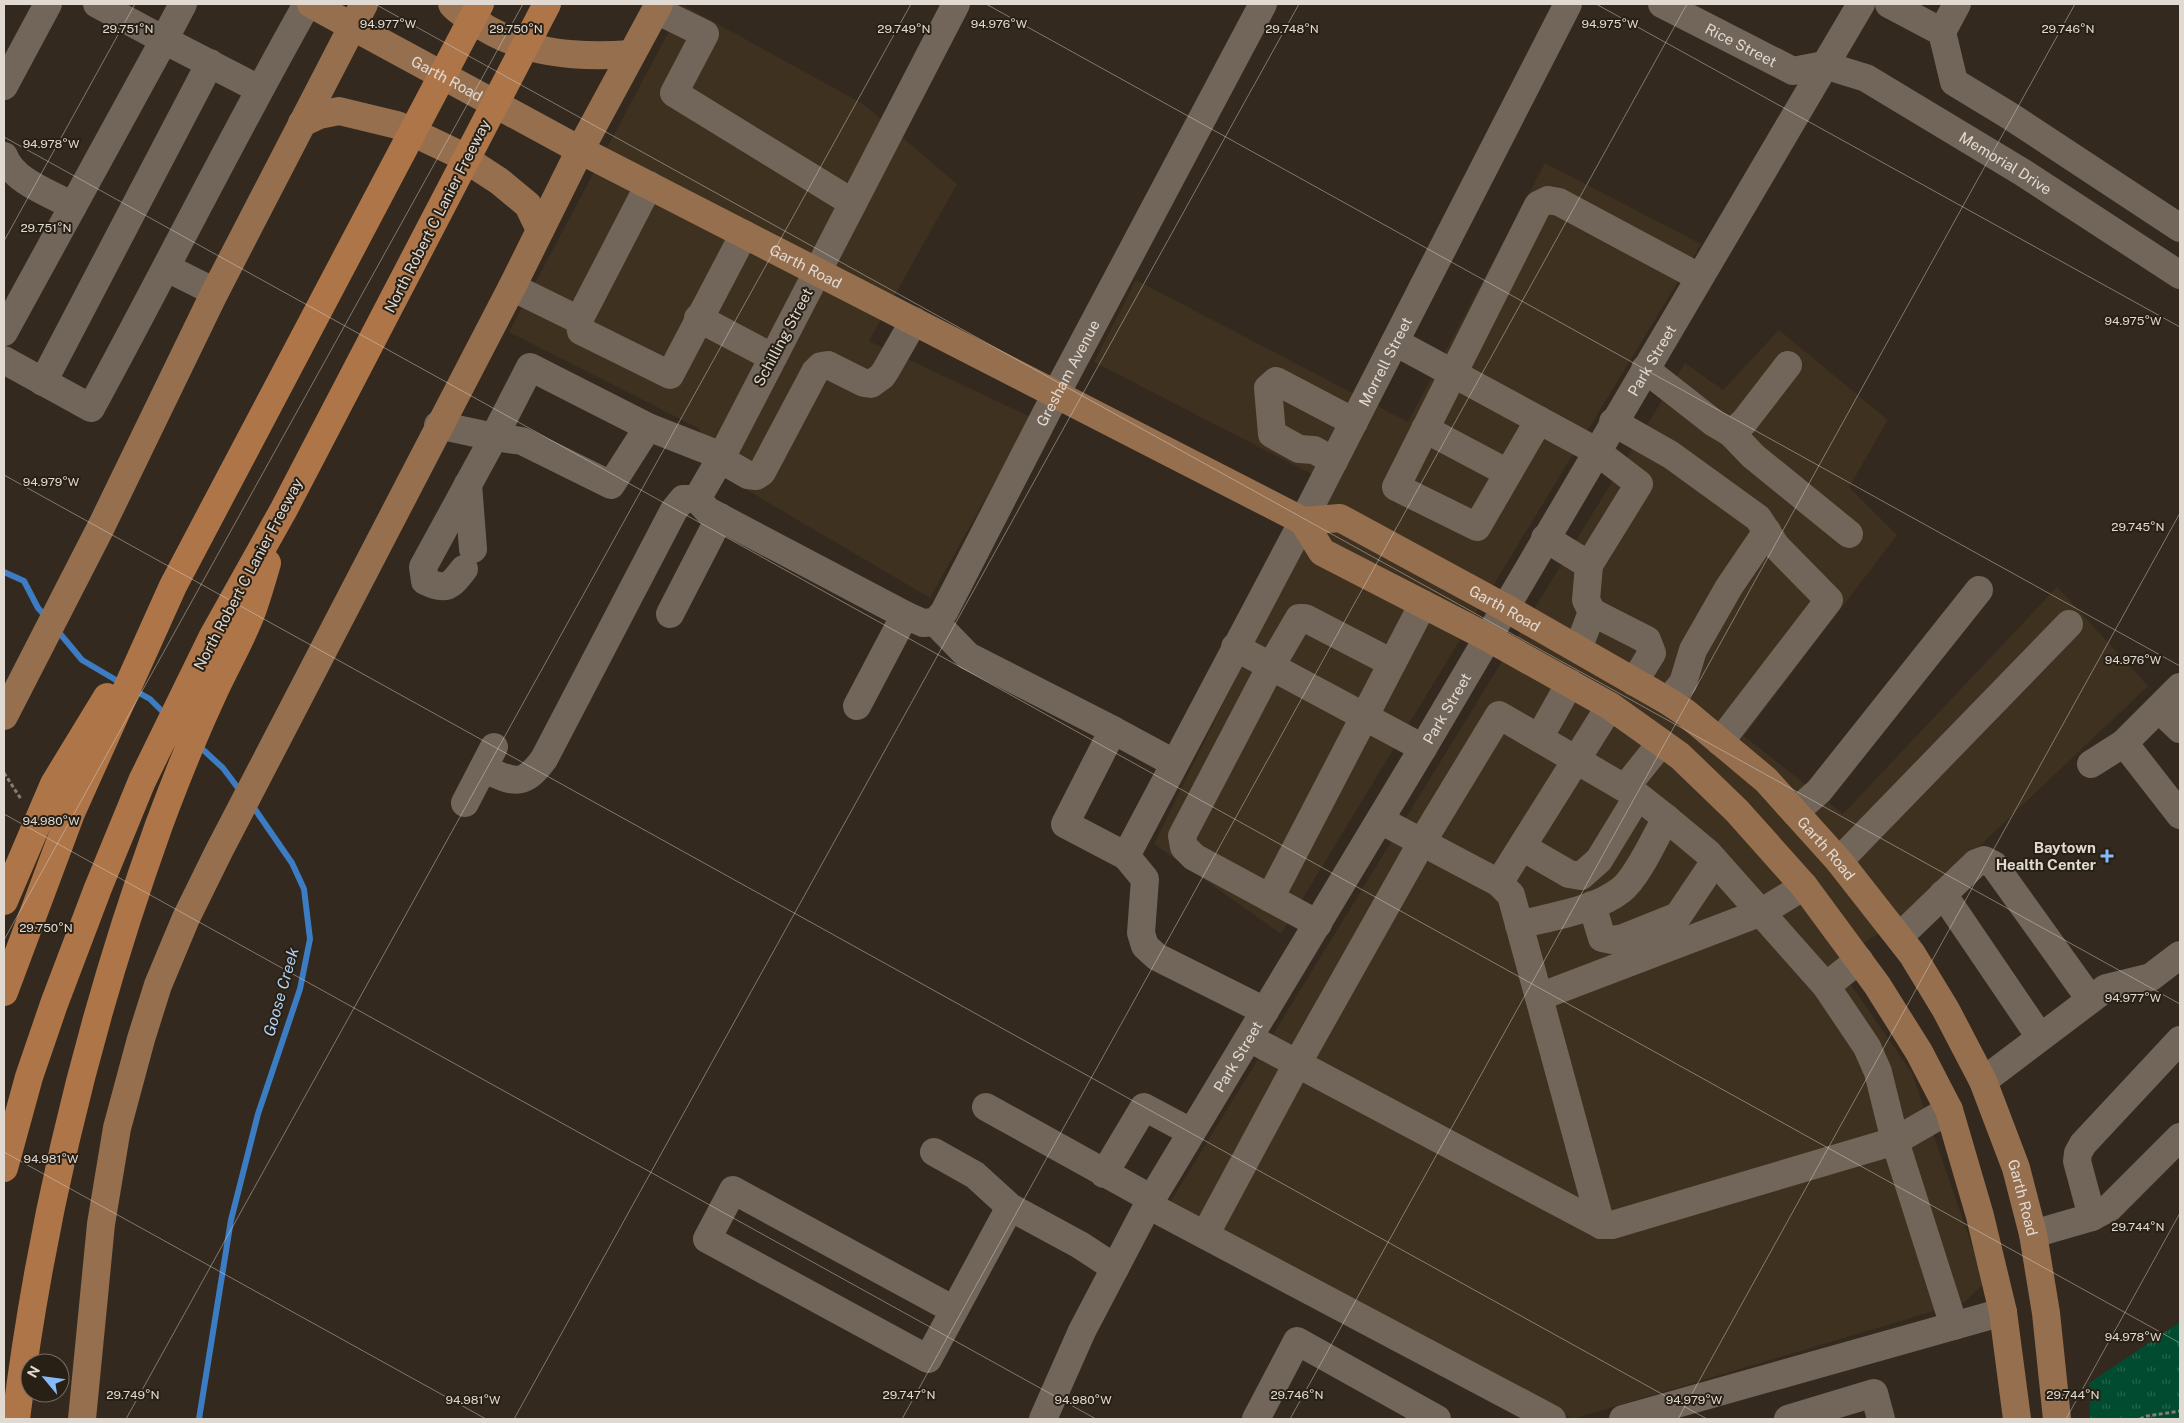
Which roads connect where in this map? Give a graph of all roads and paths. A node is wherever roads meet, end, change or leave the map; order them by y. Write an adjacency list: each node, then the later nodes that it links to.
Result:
1 (48, 4): 23 (street)
2 (96, 4): 19 (street)
3 (183, 4): 19 (street)
4 (307, 4): 24 (street)
5 (311, 4): 17 (main road, Garth Road)
6 (452, 4): 20 (main road)
7 (480, 4): 73 (highway)
8 (547, 4): 66 (highway, North Robert C Lanier Freeway)
9 (956, 4): 29 (street, Schilling Street)
10 (1263, 4): 51 (street, Gresham Avenue)
11 (1568, 4): 44 (street, Morrell Street)
12 (1662, 4): 22 (street, Rice Street)
13 (1861, 4): 22 (street, Park Street)
14 (1889, 4): 18 (street)
15 (1957, 4): 18 (street)
16 (657, 7): 20 (main road); 29 (street)
17 (358, 15): 25 (main road); 26 (main road, Garth Road)
18 (1942, 32): 31 (street)
19 (164, 40): 21 (street); 30 (street)
20 (631, 54): 26 (main road)
21 (210, 63): 24 (street); 50 (street)
22 (1824, 65): 36 (street, Memorial Drive); 37 (street, Park Street)
23 (4, 86)
24 (259, 89): 34 (street)
25 (302, 123): 32 (main road); 39 (main road)
26 (580, 150): 28 (main road, Garth Road); 32 (main road)
27 (4, 156): 30 (street)
28 (649, 185): 33 (main road, Garth Road); 41 (street)
29 (853, 203): 35 (street, Schilling Street)
30 (73, 206): 43 (street)
31 (2180, 228)
32 (540, 230): 38 (main road)
33 (744, 234): 35 (main road, Garth Road); 40 (street)
34 (167, 268): 39 (street); 50 (street)
35 (818, 271): 42 (main road, Garth Road); 45 (street, Schilling Street)
36 (2180, 275)
37 (1699, 277): 48 (street, Park Street); 49 (street)
38 (512, 287): 41 (street); 55 (main road)
39 (216, 292): 94 (main road)
40 (698, 318): 41 (street); 45 (street)
41 (579, 320)
42 (914, 320): 51 (main road, Garth Road); 61 (street)
43 (4, 332)
44 (1395, 342): 49 (street); 53 (street, Morrell Street)
45 (772, 358): 61 (street, Schilling Street)
46 (4, 360): 50 (street)
47 (1788, 365): 58 (street)
48 (1645, 369): 54 (street, Park Street); 58 (street)
49 (1452, 374): 52 (street); 57 (street)
50 (43, 382)
51 (1056, 394): 68 (main road, Garth Road); 80 (street, Gresham Avenue)
52 (1539, 420): 60 (street); 63 (street)
53 (1354, 422): 62 (street, Morrell Street); 62 (street)
54 (1614, 422): 60 (street, Park Street); 69 (street)
55 (438, 425): 59 (street); 159 (main road)
56 (648, 427): 59 (street); 59 (street); 61 (street)
57 (1424, 429): 63 (street); 63 (street)
58 (1730, 433): 70 (street)
59 (494, 437): 64 (street)
60 (1596, 452): 71 (street, Park Street); 72 (street)
61 (721, 458): 65 (street, Schilling Street)
62 (1334, 461): 68 (street, Morrell Street)
63 (1508, 473)
64 (468, 484): 64 (street)
65 (697, 498): 67 (street); 107 (street)
66 (284, 509): 145 (highway, North Robert C Lanier Freeway); 158 (highway)
67 (720, 517): 78 (street); 79 (street)
68 (1303, 521): 75 (main road); 76 (main road, Garth Road); 83 (street, Morrell Street)
69 (1767, 531): 90 (street); 99 (street)
70 (1849, 534)
71 (1545, 538): 72 (street); 76 (street, Park Street)
72 (1589, 565): 77 (street)
73 (173, 586): 121 (highway); 130 (highway)
74 (1979, 590): 108 (street)
75 (1423, 604): 82 (main road); 85 (street)
76 (1504, 607): 82 (street, Park Street); 84 (main road, Garth Road)
77 (1592, 612): 84 (street); 87 (street)
78 (670, 614)
79 (906, 615): 80 (street); 91 (street)
80 (935, 622): 97 (street)
81 (2069, 624): 115 (street)
82 (1487, 637): 88 (main road); 102 (street, Park Street)
83 (1235, 647): 86 (street); 104 (street, Morrell Street)
84 (1578, 649): 87 (main road, Garth Road)
85 (1392, 663): 86 (street); 95 (street)
86 (1271, 666): 95 (street); 120 (street)
87 (1634, 682): 90 (main road, Garth Road)
88 (1570, 683): 92 (main road); 98 (street)
89 (2180, 687): 93 (street)
90 (1668, 701): 99 (main road, Garth Road)
91 (857, 706)
92 (1610, 706): 100 (main road); 103 (street)
93 (2159, 709): 96 (street); 101 (street)
94 (4, 716)
95 (1364, 716): 102 (street); 120 (street)
96 (2180, 729)
97 (1113, 730): 104 (street); 114 (street)
98 (1540, 738): 103 (street); 112 (street)
99 (1720, 742): 108 (main road, Garth Road)
100 (1662, 743): 106 (street); 118 (main road)
101 (2124, 743): 105 (street); 109 (street)
102 (1423, 748): 111 (street, Park Street)
103 (1578, 759): 106 (street); 113 (street)
104 (1174, 763): 114 (street, Morrell Street)
105 (2091, 764)
106 (1632, 792): 110 (street); 113 (street)
107 (465, 803)
108 (1795, 812): 115 (main road, Garth Road)
109 (2180, 815)
110 (1666, 818): 116 (street); 122 (street)
111 (1380, 820): 112 (street); 124 (street, Park Street)
112 (1422, 842): 117 (street); 137 (street)
113 (1522, 847): 117 (street)
114 (1126, 856): 133 (street)
115 (1839, 860): 118 (main road); 126 (main road, Garth Road)
116 (1715, 861): 122 (street); 123 (street)
117 (1499, 883): 125 (street)
118 (1804, 886): 123 (street); 128 (main road)
119 (1943, 894): 126 (street); 132 (street); 135 (street)
120 (1270, 898): 124 (street)
121 (4, 901)
122 (1592, 905): 125 (street)
123 (1762, 912): 129 (street); 131 (street)
124 (1318, 924): 133 (street, Park Street)
125 (1519, 925): 131 (street)
126 (1899, 937): 138 (main road, Garth Road)
127 (2180, 956): 132 (street)
128 (1859, 960): 129 (street); 140 (main road)
129 (1826, 986): 143 (street)
130 (4, 992)
131 (1539, 997): 150 (street)
132 (2090, 999): 135 (street)
133 (1265, 1011): 134 (street, Park Street)
134 (1249, 1038): 137 (street); 141 (street, Park Street)
135 (2040, 1038): 138 (street)
136 (2180, 1040): 149 (street)
137 (1297, 1064): 150 (street); 152 (street)
138 (1983, 1081): 140 (main road); 151 (main road, Garth Road)
139 (986, 1107): 146 (street)
140 (1949, 1110): 143 (street); 155 (main road)
141 (1192, 1132): 146 (street); 147 (street, Park Street)
142 (2180, 1137): 149 (street)
143 (1895, 1141): 150 (street); 156 (street)
144 (934, 1152): 148 (street)
145 (4, 1168)
146 (1104, 1174): 147 (street)
147 (1150, 1202): 152 (street); 153 (street, Park Street)
148 (1010, 1207): 153 (street); 154 (street)
149 (2092, 1217): 151 (street)
150 (1602, 1225)
151 (2033, 1234): 168 (main road, Garth Road)
152 (1205, 1235): 163 (street)
153 (1115, 1268): 160 (street, Park Street)
154 (954, 1310): 154 (street)
155 (2003, 1312): 156 (street); 167 (main road)
156 (1954, 1326): 164 (street)
157 (2180, 1411): 169 (path)
158 (16, 1419)
159 (82, 1419)
160 (1043, 1419)
161 (1256, 1419): 162 (street)
162 (1437, 1419)
163 (1552, 1419)
164 (1623, 1419)
165 (1788, 1419): 166 (street)
166 (1881, 1419)
167 (2017, 1419)
168 (2058, 1419)
169 (2140, 1419)

